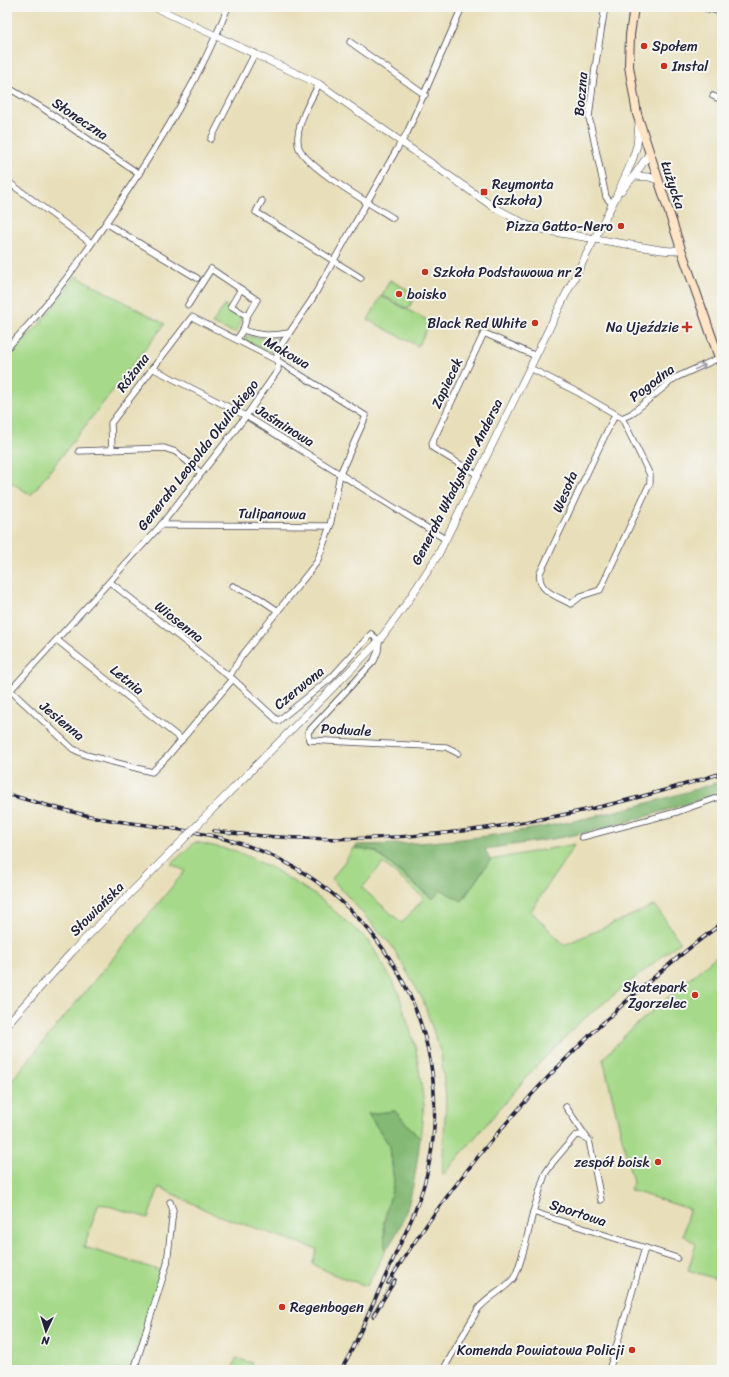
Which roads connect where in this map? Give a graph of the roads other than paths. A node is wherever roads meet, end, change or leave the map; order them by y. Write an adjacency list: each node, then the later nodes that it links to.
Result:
1 (154, 7): 8 (street)
2 (228, 7): 8 (street)
3 (462, 7): 13 (street, Generała Leopolda Okulickiego)
4 (605, 7): 25 (street, Boczna)
5 (634, 7): 16 (main road, Łużycka)
6 (701, 7): 7 (street)
7 (722, 12)
8 (216, 36): 10 (street); 21 (street)
9 (350, 42): 13 (street)
10 (255, 53): 11 (street); 17 (street)
11 (319, 84): 18 (street); 27 (street)
12 (7, 86): 21 (street, Słoneczna)
13 (425, 95): 18 (street, Generała Leopolda Okulickiego)
14 (713, 96): 15 (street)
15 (722, 100)
16 (639, 123): 19 (main road, Łużycka); 20 (street, Generała Władysława Andersa)
17 (211, 139)
18 (402, 142): 27 (street, Generała Leopolda Okulickiego); 30 (street)
19 (649, 154): 20 (street); 22 (street, Generała Władysława Andersa); 23 (main road, Łużycka)
20 (631, 163): 25 (street, Generała Władysława Andersa)
21 (139, 174): 29 (street)
22 (634, 176): 23 (street); 25 (street, Generała Władysława Andersa)
23 (658, 180): 32 (main road, Łużycka)
24 (7, 181): 31 (street)
25 (614, 200): 30 (street, Generała Władysława Andersa)
26 (262, 201): 33 (street)
27 (368, 202): 28 (street); 33 (street, Generała Leopolda Okulickiego)
28 (393, 218)
29 (106, 223): 31 (street); 34 (street)
30 (594, 238): 32 (street); 44 (street, Generała Władysława Andersa)
31 (91, 243): 43 (street)
32 (681, 250): 46 (main road, Łużycka)
33 (334, 262): 35 (street); 41 (street, Generała Leopolda Okulickiego)
34 (197, 278)
35 (360, 278)
36 (241, 289): 37 (street); 38 (street); 38 (street)
37 (188, 305)
38 (247, 316): 40 (street)
39 (192, 317): 42 (street, Makowa); 47 (street, Różana)
40 (243, 330): 41 (street); 42 (street)
41 (289, 333): 45 (street, Generała Leopolda Okulickiego)
42 (237, 339): 45 (street, Makowa)
43 (7, 348)
44 (536, 356): 48 (street, Generała Władysława Andersa); 56 (street, Zapiecek)
45 (278, 361): 50 (street, Generała Leopolda Okulickiego); 55 (street, Makowa)
46 (721, 362): 51 (street, Pogodna, one-way to 46)
47 (152, 368): 50 (street, Jaśminowa); 52 (street, Różana)
48 (530, 368): 49 (street, Pogodna); 56 (street, Generała Władysława Andersa)
49 (616, 415): 51 (street, Pogodna); 62 (street, Wesoła)
50 (246, 416): 54 (street, Generała Leopolda Okulickiego); 55 (street, Jaśminowa)
51 (622, 418): 62 (street, Pogodna)
52 (112, 450): 53 (street); 54 (street)
53 (79, 451)
54 (201, 473): 57 (street, Generała Leopolda Okulickiego)
55 (340, 474): 58 (street); 59 (street, Jaśminowa)
56 (478, 475): 59 (street, Generała Władysława Andersa)
57 (161, 525): 58 (street, Tulipanowa); 60 (street, Generała Leopolda Okulickiego)
58 (330, 526): 63 (street)
59 (445, 540): 65 (street, Generała Władysława Andersa)
60 (110, 582): 64 (street, Generała Leopolda Okulickiego); 66 (street, Wiosenna)
61 (233, 586): 63 (street)
62 (600, 590)
63 (278, 611): 66 (street)
64 (57, 640): 67 (street, Generała Leopolda Okulickiego); 68 (street, Letnia)
65 (379, 641): 66 (street, Czerwona); 69 (street, Podwale); 71 (street, Generała Władysława Andersa)
66 (231, 678): 68 (street)
67 (8, 692): 68 (street, Jesienna)
68 (182, 740)
69 (458, 753)
70 (722, 796): 72 (street)
71 (207, 815): 73 (street, Słowiańska, bridge)
72 (582, 837)
73 (7, 1024)
74 (566, 1107): 75 (street, Sportowa)
75 (588, 1138): 76 (street, Sportowa); 78 (street, Sportowa)
76 (601, 1200)
77 (170, 1202): 81 (street)
78 (533, 1212): 79 (street, Sportowa); 82 (street)
79 (645, 1248): 80 (street, Sportowa); 83 (street)
80 (677, 1258)
81 (134, 1370)
82 (443, 1370)
83 (609, 1370)

